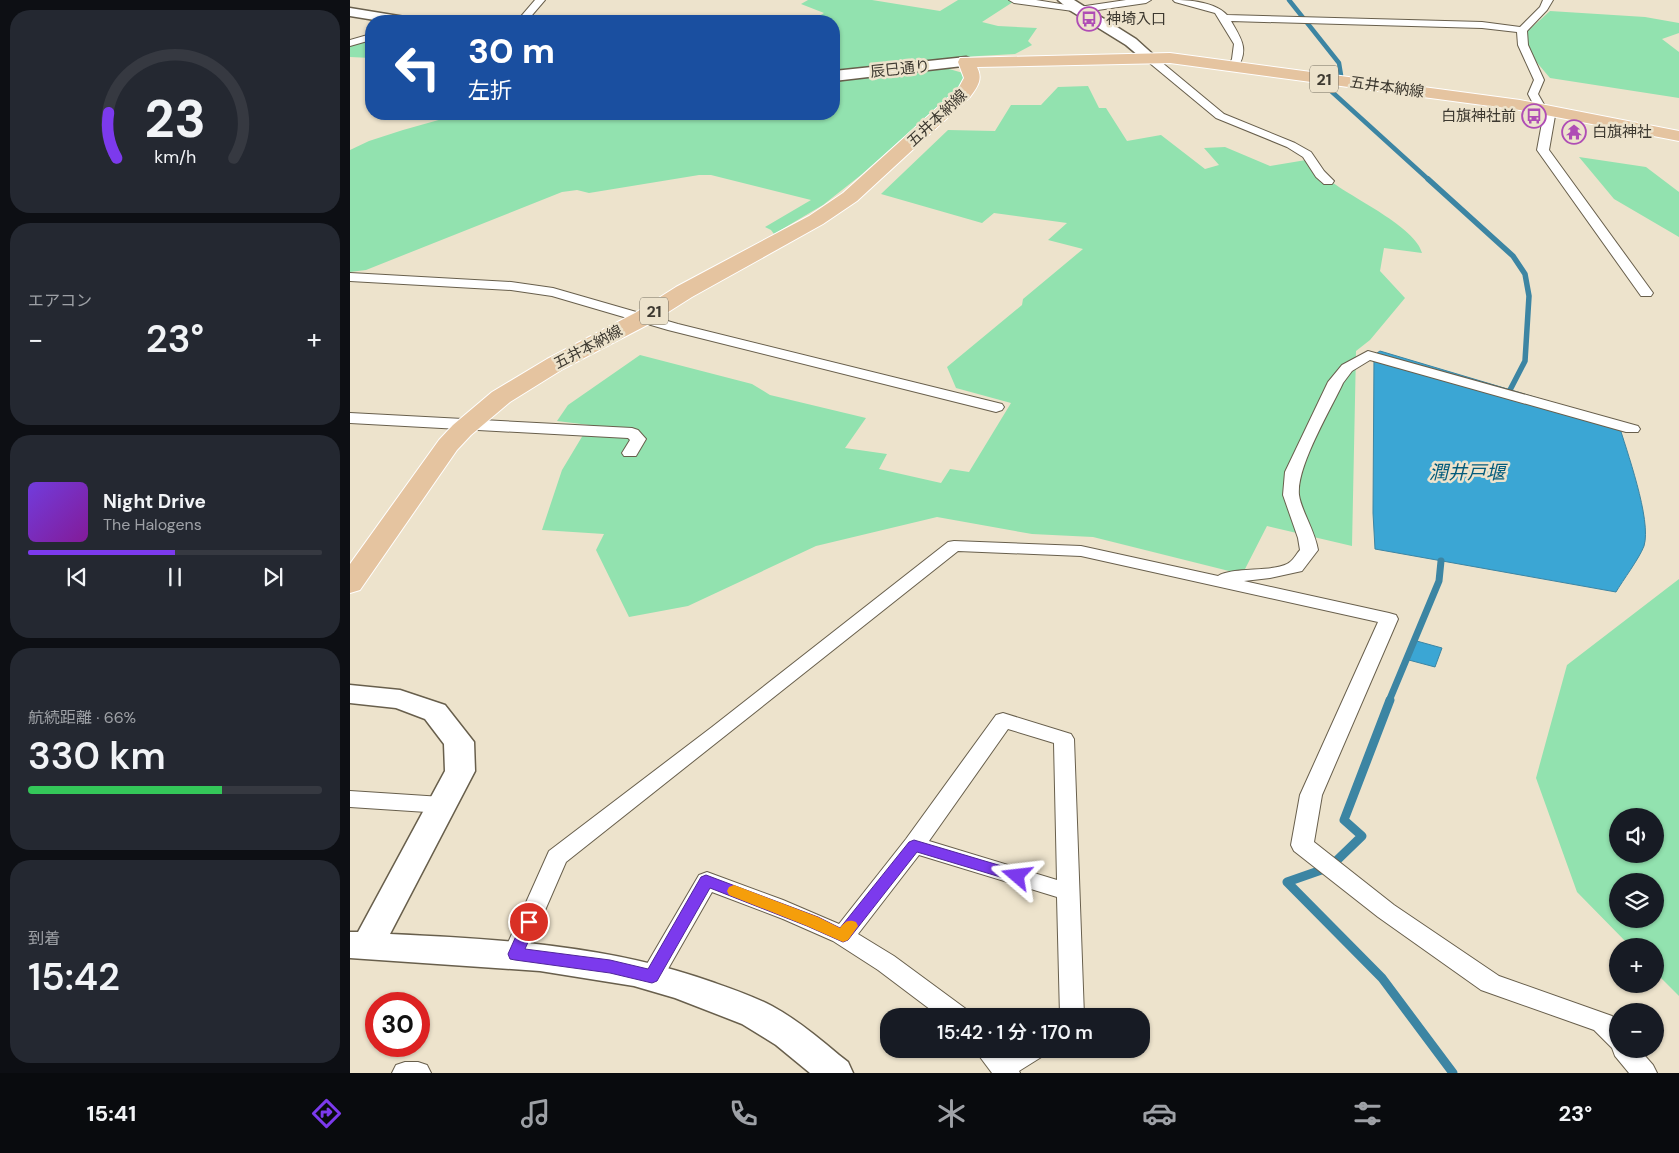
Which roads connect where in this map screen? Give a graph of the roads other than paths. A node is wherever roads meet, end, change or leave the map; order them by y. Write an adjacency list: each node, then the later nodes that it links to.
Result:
1 (540, 0): 9 (street)
2 (1014, 0): 6 (street)
3 (1146, 0): 6 (street)
4 (1178, 0): 10 (street)
5 (1548, 0): 11 (street)
6 (1072, 6): 14 (street)
7 (350, 12): 8 (street)
8 (368, 15)
9 (527, 15)
10 (1224, 18): 11 (street); 16 (street)
11 (1522, 30): 18 (street)
12 (365, 39): 13 (street)
13 (350, 44)
14 (1150, 58): 15 (main road, 五井本納線 / 21); 16 (main road, 五井本納線 / 21); 20 (street)
15 (966, 62): 17 (street, 辰巳通り); 23 (main road, 五井本納線 / 21)
16 (1233, 67): 18 (main road, 五井本納線 / 21)
17 (840, 75)
18 (1546, 109): 19 (main road, 五井本納線 / 21); 22 (street)
19 (1679, 136)
20 (1328, 181)
21 (350, 277): 23 (street)
22 (1646, 293)
23 (643, 318): 24 (street); 26 (main road, 五井本納線 / 21)
24 (996, 407)
25 (350, 418): 26 (street)
26 (469, 424): 28 (street); 30 (main road, 五井本納線 / 21)
27 (1632, 429): 29 (street)
28 (630, 453)
29 (1209, 580): 38 (street); 42 (street)
30 (350, 584)
31 (350, 694): 33 (street)
32 (350, 799): 33 (street)
33 (442, 805): 37 (street)
34 (914, 845): 35 (street); 35 (street); 36 (street)
35 (1069, 892): 41 (street)
36 (843, 936): 39 (street); 40 (street)
37 (358, 946): 38 (street)
38 (515, 954): 39 (street)
39 (652, 976): 49 (street)
40 (947, 1008)
41 (1072, 1008)
42 (1609, 1030)
43 (995, 1058): 46 (street)
44 (1022, 1058): 46 (street)
45 (1632, 1058): 50 (street)
46 (1005, 1070)
47 (406, 1073): 48 (street)
48 (418, 1073)
49 (835, 1073)
50 (1644, 1073)

